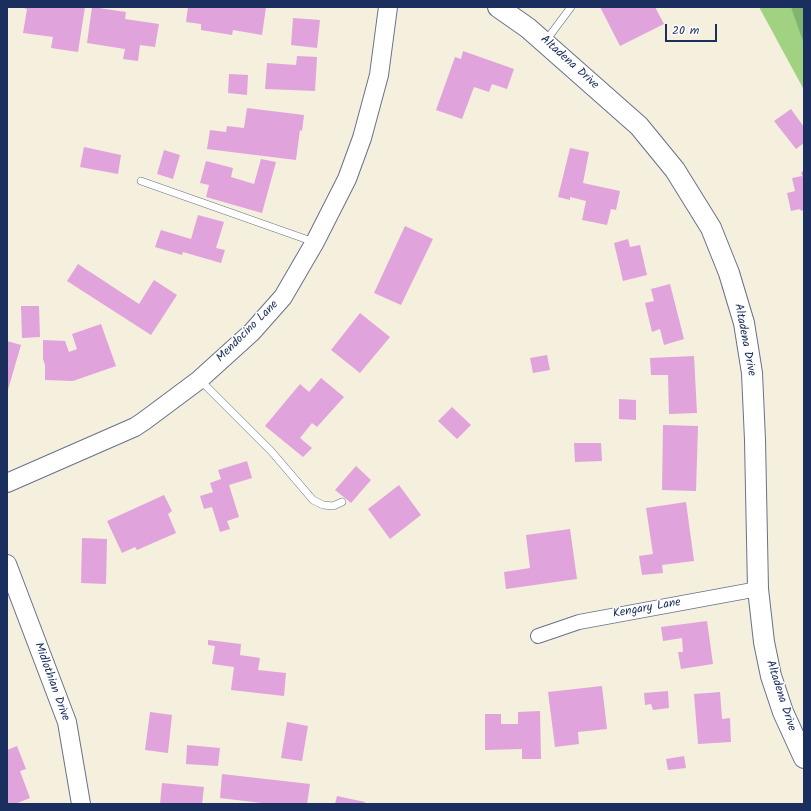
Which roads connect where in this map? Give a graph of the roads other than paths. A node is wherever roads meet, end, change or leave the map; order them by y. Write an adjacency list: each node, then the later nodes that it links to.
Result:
1 (388, 7): 6 (street, Mendocino Lane)
2 (498, 7): 4 (main road, Altadena Drive)
3 (570, 7): 4 (lane)
4 (545, 42): 11 (main road, Altadena Drive)
5 (141, 181): 6 (lane)
6 (315, 242): 7 (street, Mendocino Lane)
7 (199, 380): 8 (street, Mendocino Lane); 9 (lane)
8 (7, 483)
9 (342, 502)
10 (7, 564): 14 (street, Midlothian Drive)
11 (758, 589): 12 (street, Kengary Lane); 13 (main road, Altadena Drive)
12 (538, 636)
13 (804, 758)
14 (81, 804)

